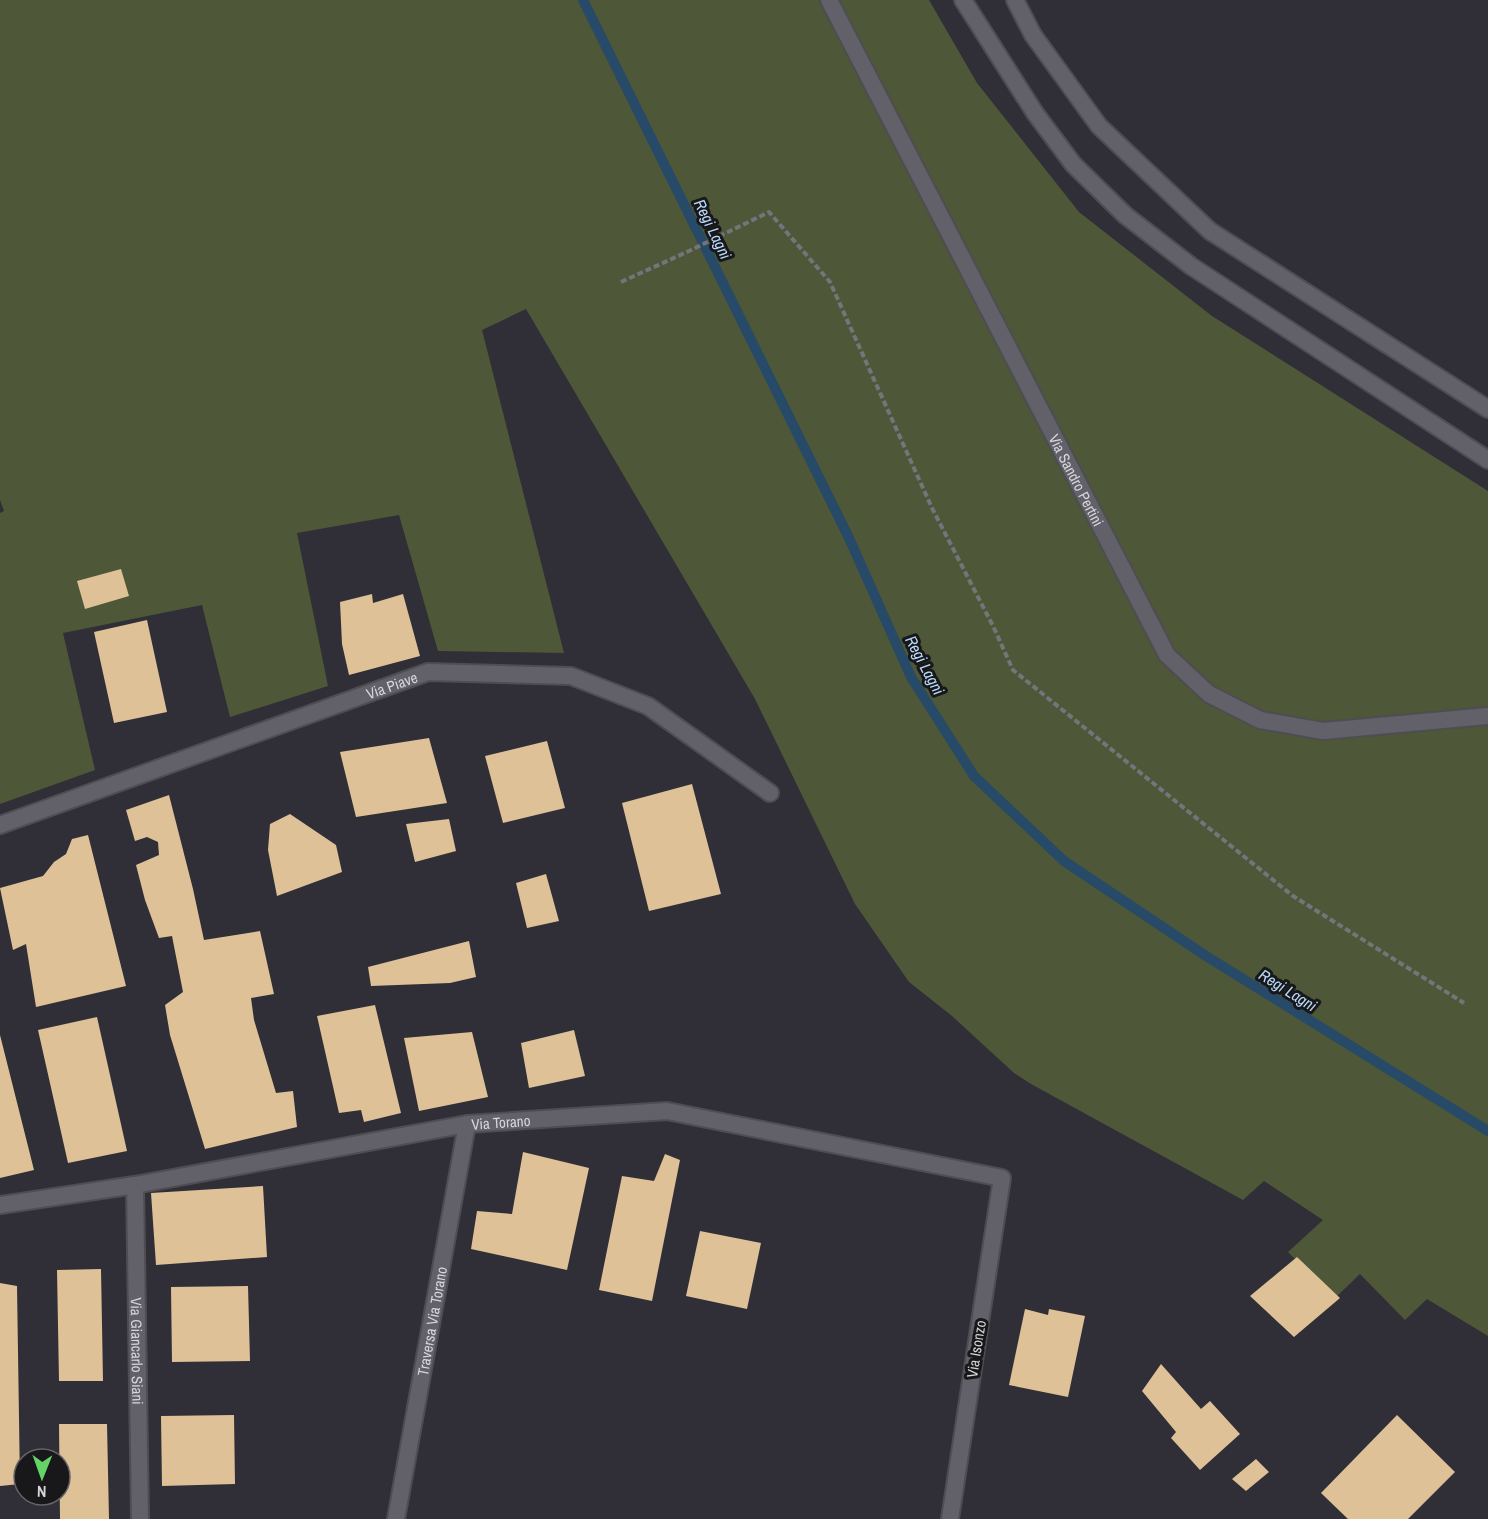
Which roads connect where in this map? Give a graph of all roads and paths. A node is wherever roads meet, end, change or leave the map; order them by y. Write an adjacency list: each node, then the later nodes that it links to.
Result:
1 (829, 0): 7 (street, Via Sandro Pertini)
2 (963, 0): 6 (street)
3 (1015, 0): 5 (street)
4 (621, 282): 10 (path)
5 (1488, 409)
6 (1488, 460)
7 (1488, 716)
8 (770, 793): 9 (street, Via Piave)
9 (0, 825)
10 (1464, 1003)
11 (467, 1124): 12 (street, Via Torano); 13 (street, Via Torano); 16 (street, Traversa Via Torano)
12 (1002, 1178): 17 (street, Via Isonzo)
13 (135, 1185): 14 (street, Via Torano); 15 (street, Via Giancarlo Siani)
14 (0, 1206)
15 (140, 1519)
16 (396, 1519)
17 (950, 1519)

